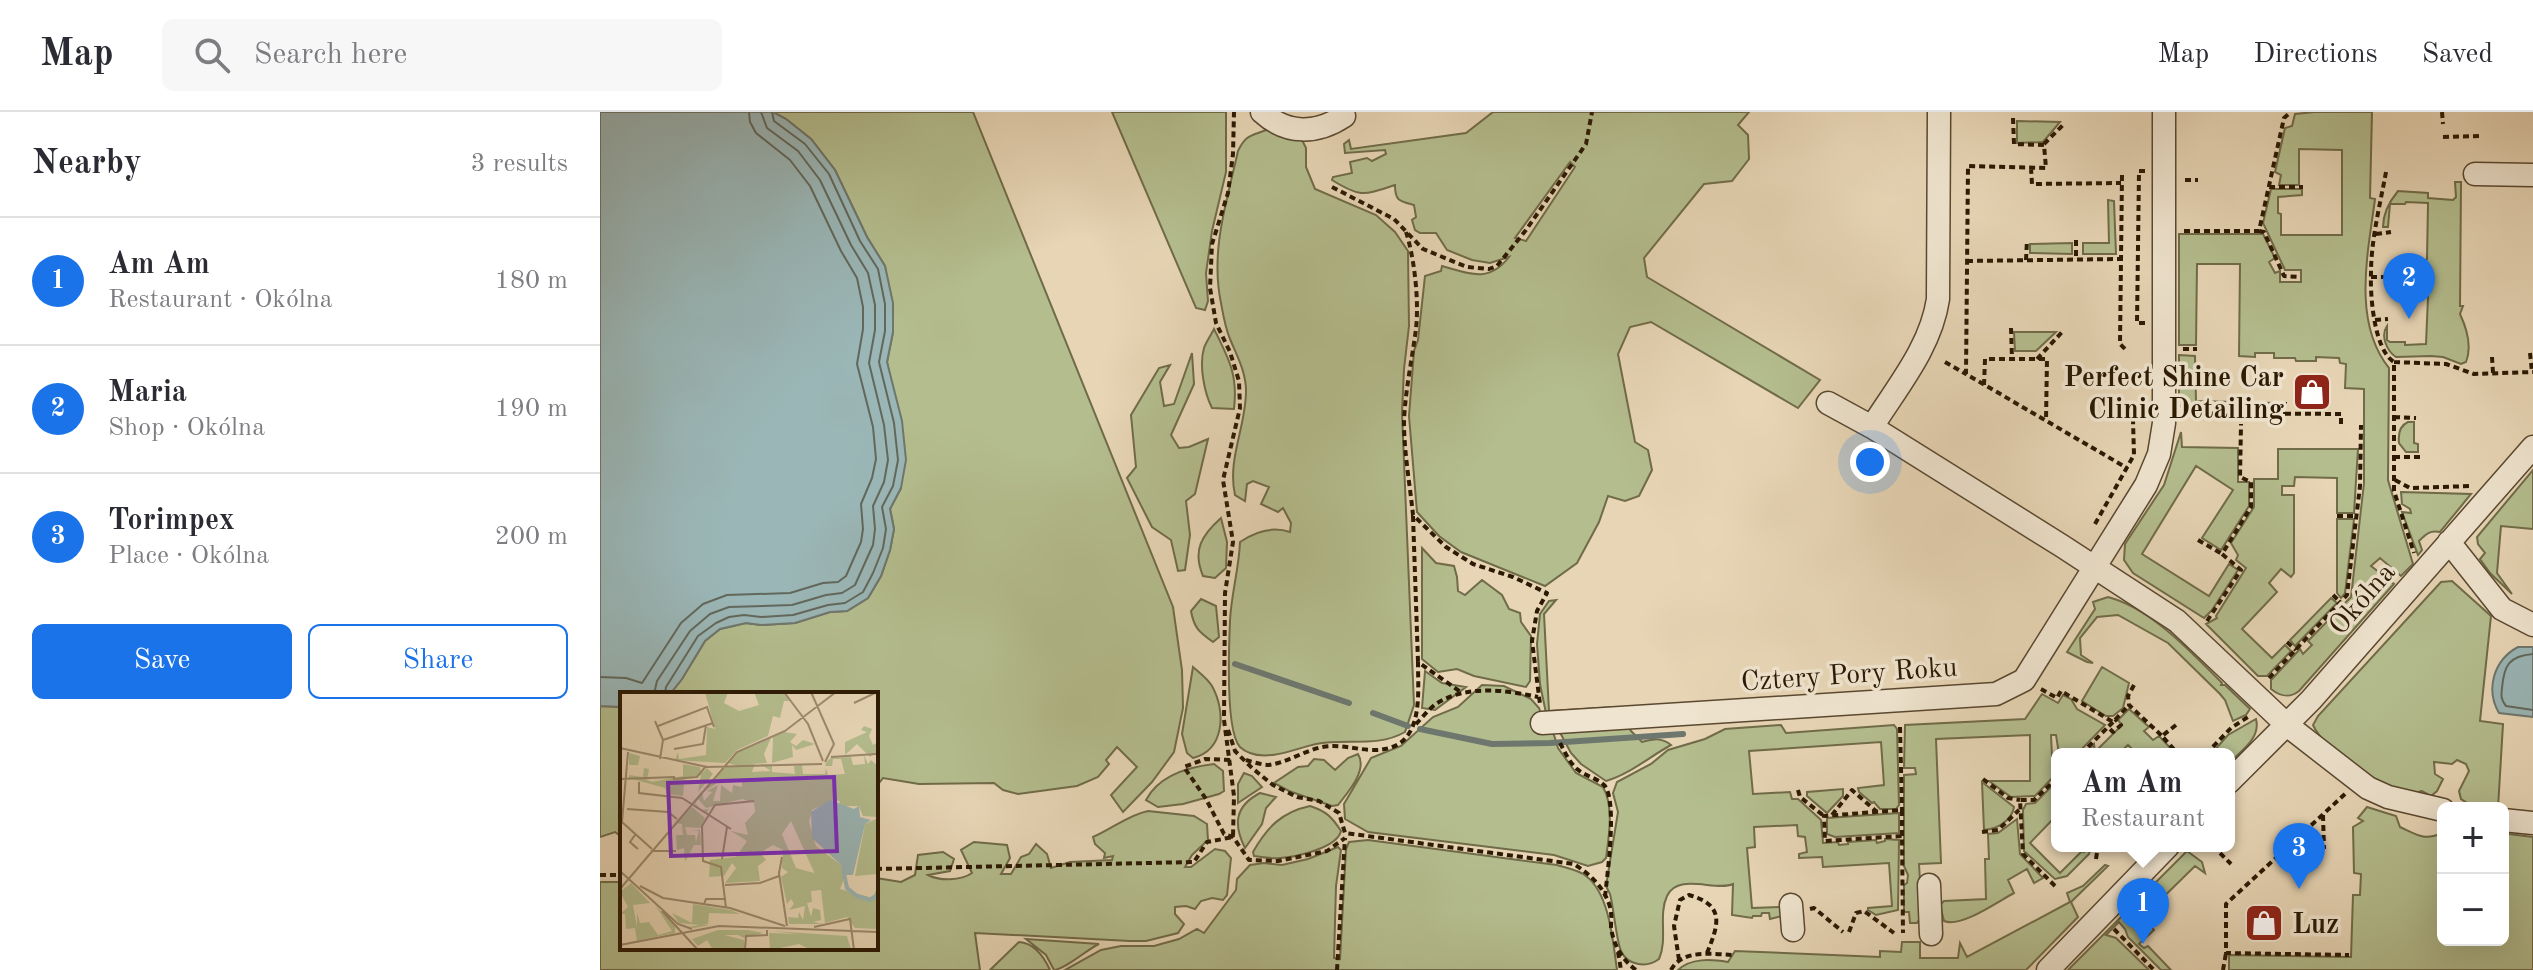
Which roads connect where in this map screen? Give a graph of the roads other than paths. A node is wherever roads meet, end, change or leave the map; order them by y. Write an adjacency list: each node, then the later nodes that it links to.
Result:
1 (1262, 112): 4 (street)
2 (1939, 112): 8 (street)
3 (2164, 112): 11 (street)
4 (1344, 116)
5 (2475, 174): 6 (street)
6 (2533, 175)
7 (1828, 403): 8 (street)
8 (1872, 427): 11 (street)
9 (2533, 447): 10 (street, Okólna)
10 (2449, 542): 12 (street); 14 (street, Okólna)
11 (2095, 568): 13 (street, Cztery Pory Roku); 14 (street)
12 (2533, 625)
13 (1544, 723)
14 (2288, 726): 15 (street, Okólna); 16 (street)
15 (2235, 776)
16 (2437, 809)
17 (2509, 821): 18 (street)
18 (2533, 823)
19 (2162, 852): 22 (street)
20 (1929, 885): 21 (street)
21 (1931, 934)
22 (2048, 970)

